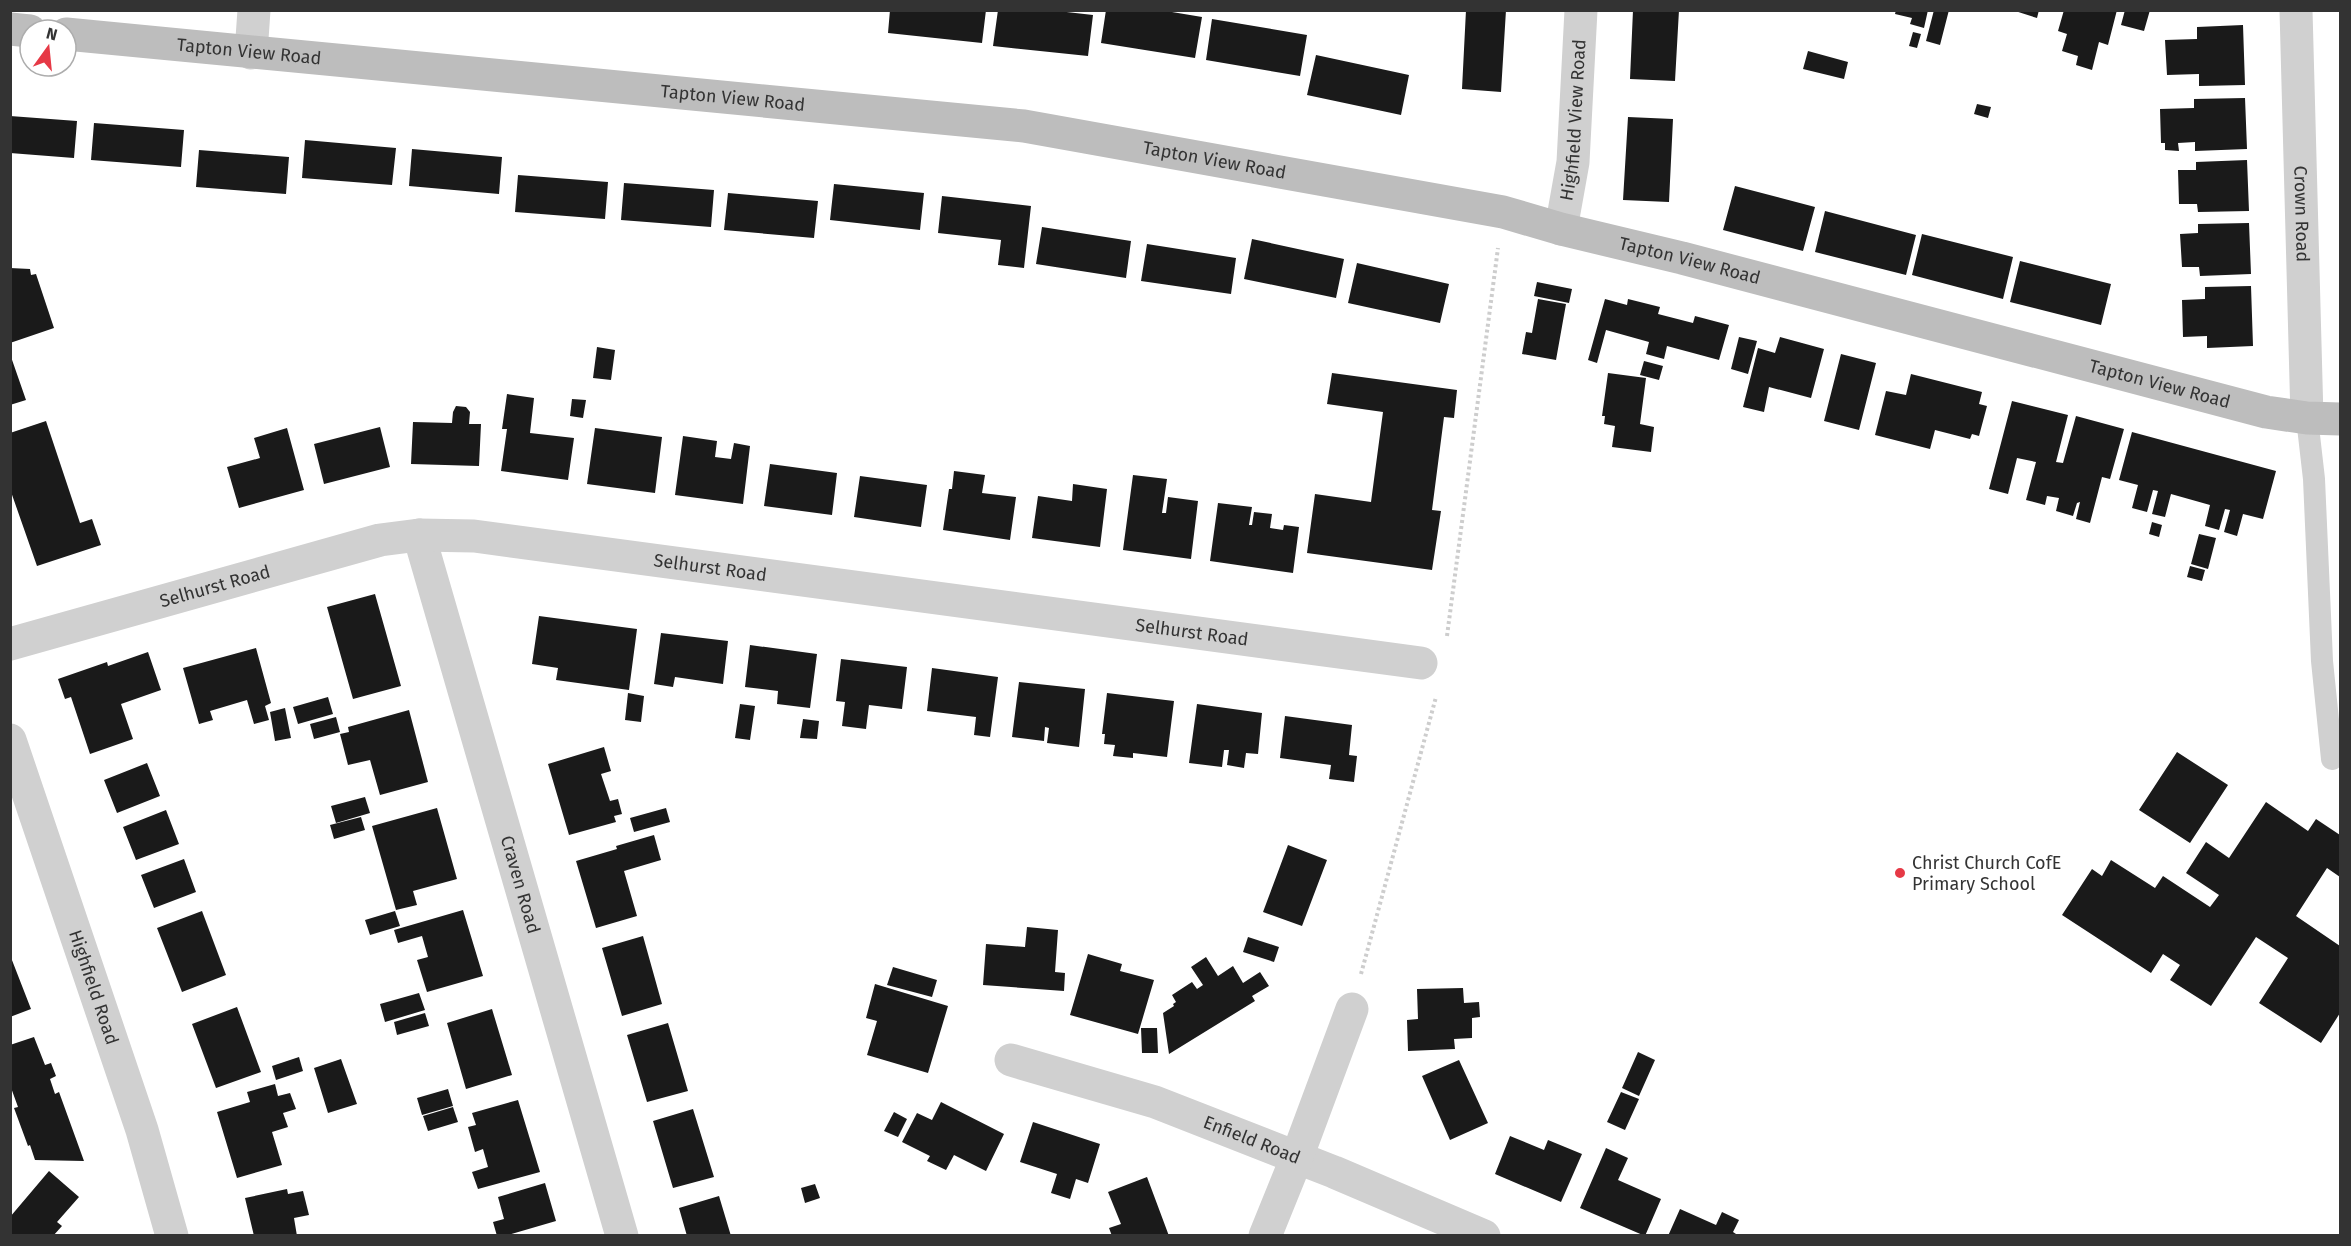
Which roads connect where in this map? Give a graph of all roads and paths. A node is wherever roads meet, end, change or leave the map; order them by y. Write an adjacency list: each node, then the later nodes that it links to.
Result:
1 (254, 10): 5 (street)
2 (1581, 10): 7 (street, Highfield View Road)
3 (2296, 10): 8 (street, Crown Road)
4 (78, 35): 5 (street, Tapton View Road)
5 (251, 53): 6 (street, Tapton View Road)
6 (1503, 212): 7 (street, Tapton View Road); 11 (path)
7 (1561, 230): 8 (street, Tapton View Road)
8 (2307, 418): 9 (street, Tapton View Road); 15 (lane)
9 (2340, 419)
10 (419, 535): 12 (street, Selhurst Road); 13 (street, Selhurst Road); 20 (street, Craven Road)
11 (1446, 640)
12 (10, 644)
13 (1421, 663): 16 (path)
14 (10, 740): 19 (street, Highfield Road)
15 (2332, 759)
16 (1352, 1009): 18 (street)
17 (1011, 1060): 18 (street, Enfield Road)
18 (1297, 1158): 21 (street); 22 (street, Enfield Road)
19 (172, 1236)
20 (622, 1236)
21 (1265, 1236)
22 (1484, 1236)

